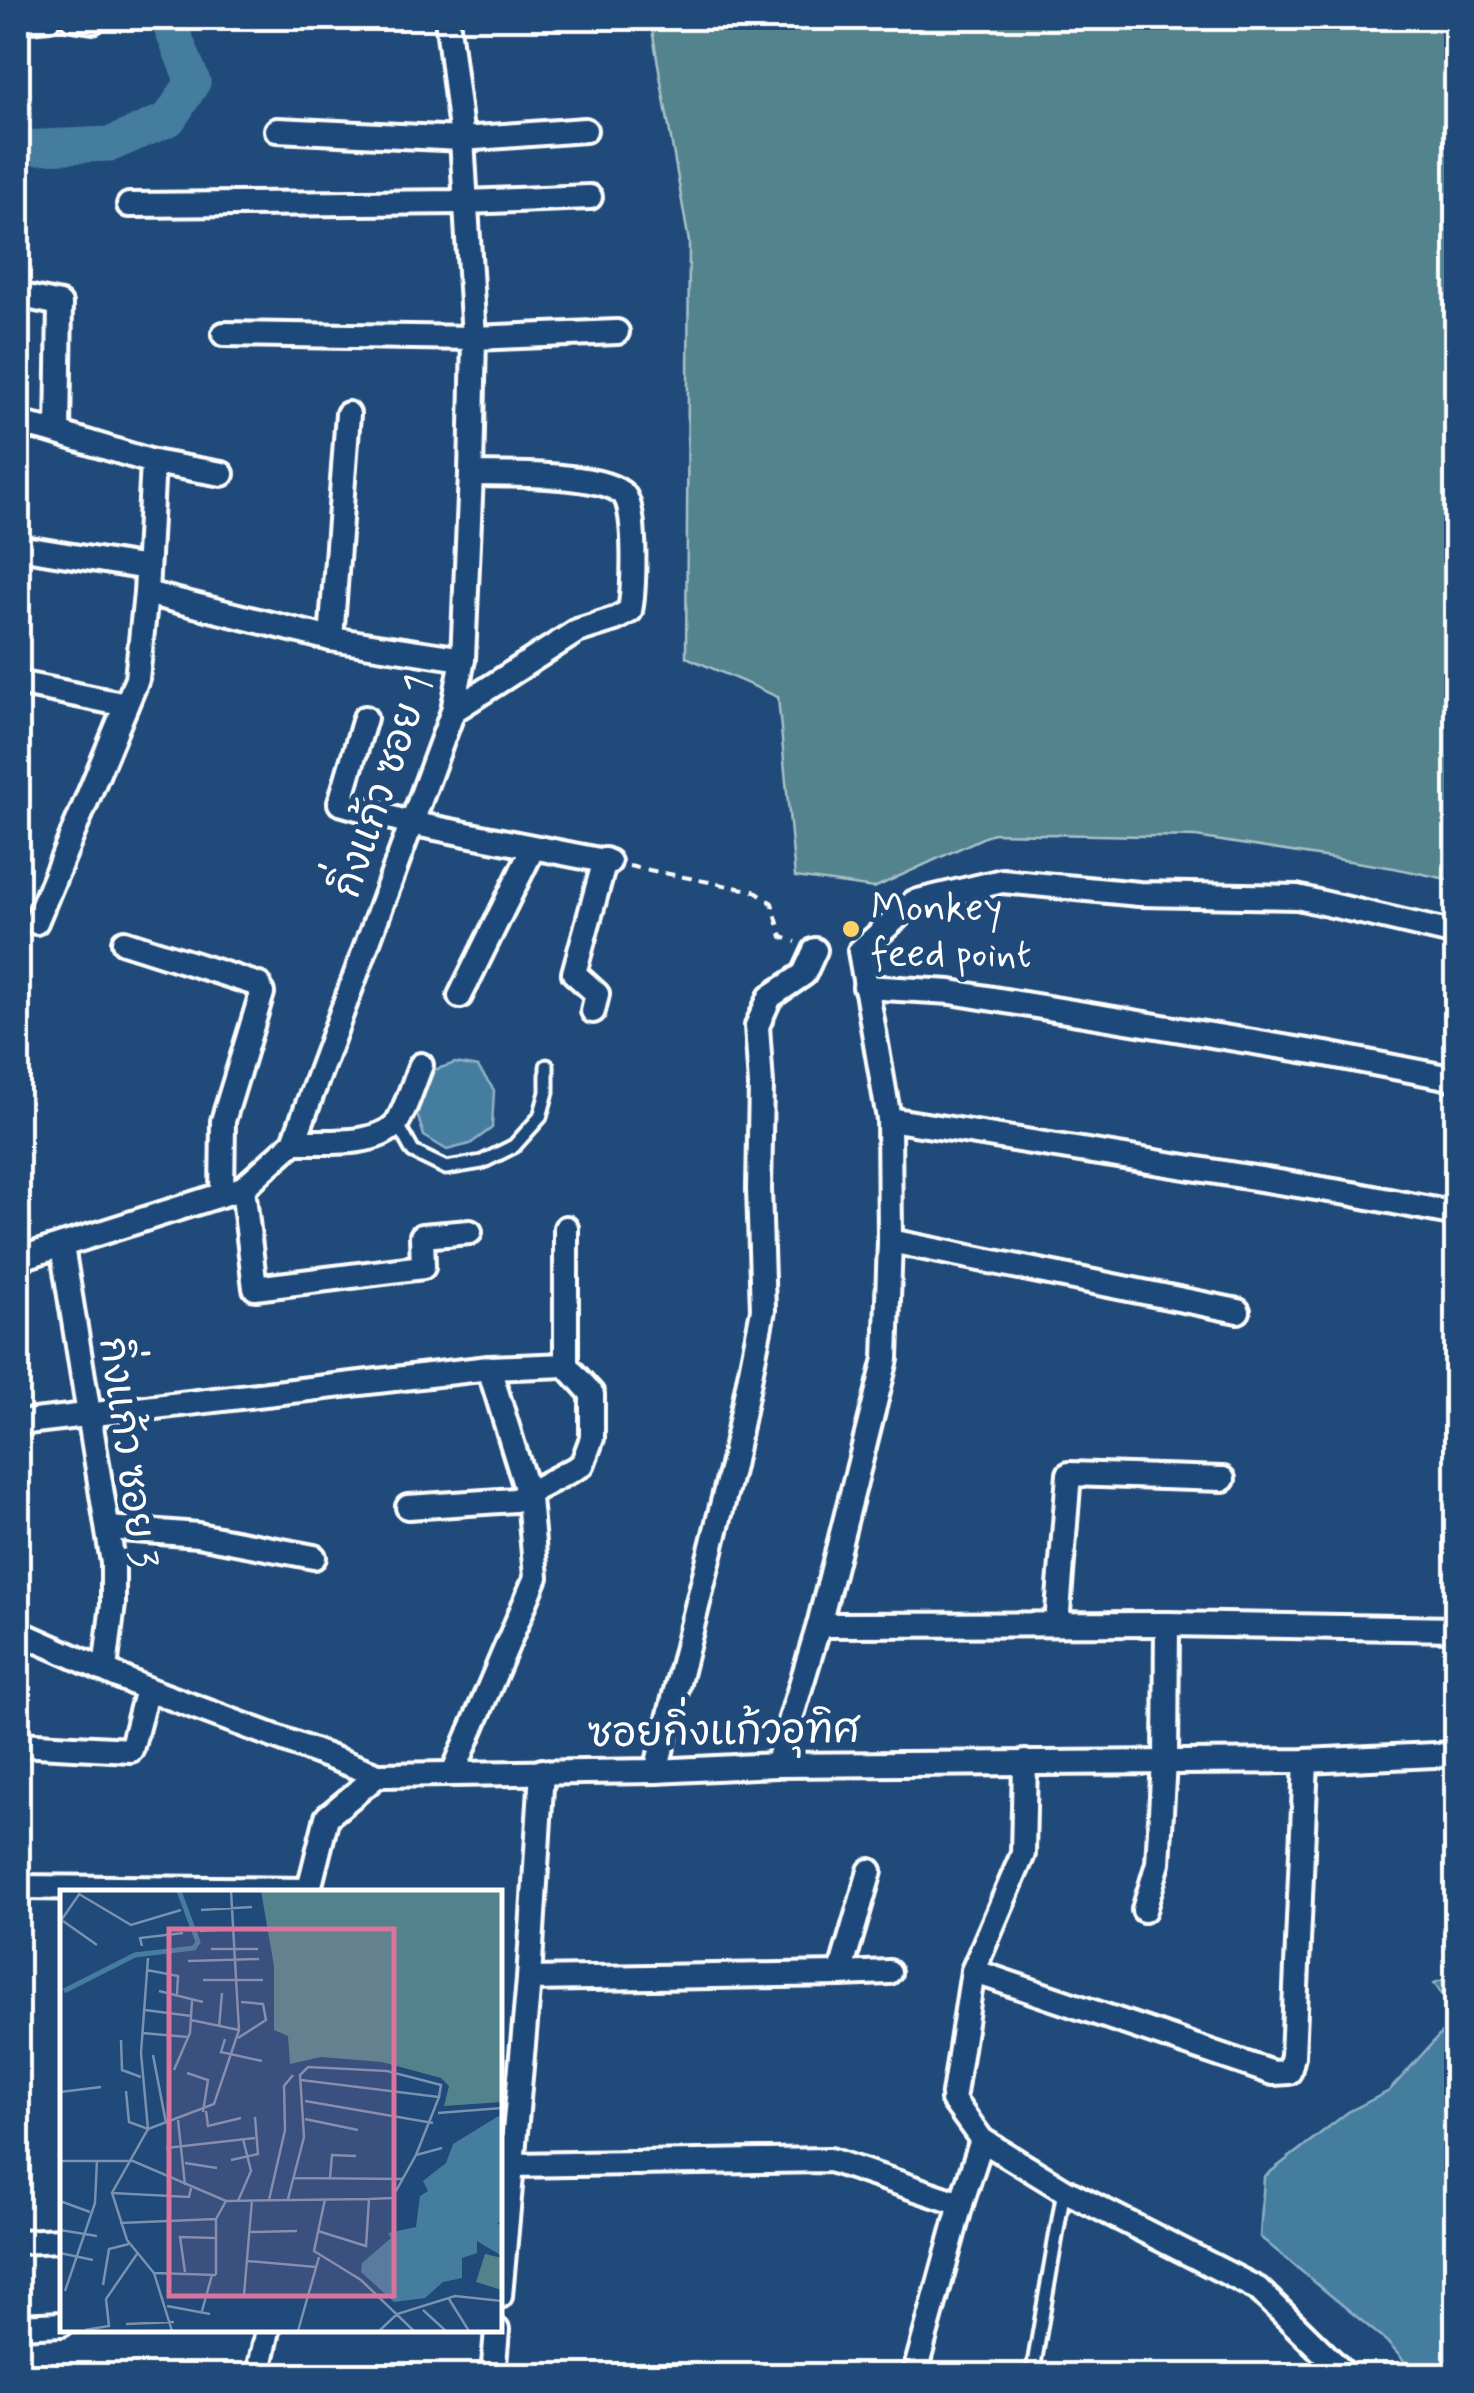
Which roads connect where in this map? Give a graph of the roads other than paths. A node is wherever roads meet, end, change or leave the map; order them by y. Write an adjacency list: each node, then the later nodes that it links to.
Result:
1 (48, 18): 3 (street)
2 (447, 18): 6 (street, กิ่งแก้ว ซอย 1)
3 (18, 21)
4 (277, 130): 6 (street)
5 (585, 130): 6 (street)
6 (462, 139): 8 (street, กิ่งแก้ว ซอย 1)
7 (590, 197): 8 (street)
8 (468, 202): 9 (street); 13 (street, กิ่งแก้ว ซอย 1)
9 (129, 205)
10 (18, 295): 16 (street)
11 (617, 332): 13 (street)
12 (224, 334): 13 (street)
13 (474, 338): 19 (street, กิ่งแก้ว ซอย 1)
14 (348, 414): 23 (street)
15 (18, 423): 16 (street)
16 (58, 432): 17 (street)
17 (153, 462): 18 (street); 21 (street)
18 (222, 474)
19 (471, 474): 24 (street, กิ่งแก้ว ซอย 1); 27 (street)
20 (18, 548): 21 (street)
21 (148, 568): 22 (street)
22 (146, 593): 23 (street); 26 (street)
23 (332, 639): 24 (street)
24 (463, 660): 27 (street, กิ่งแก้ว ซอย 1)
25 (18, 683): 26 (street)
26 (126, 705): 31 (street)
27 (454, 710): 29 (street, กิ่งแก้ว ซอย 1)
28 (366, 718): 29 (street)
29 (410, 824): 30 (street); 43 (street, กิ่งแก้ว ซอย 1)
30 (533, 848): 36 (street); 37 (street)
31 (36, 922)
32 (1456, 934): 35 (street)
33 (124, 942): 44 (street)
34 (815, 950): 75 (street)
35 (864, 987): 40 (street); 41 (street)
36 (460, 996)
37 (593, 1011)
38 (421, 1065): 42 (street)
39 (546, 1066): 42 (lane)
40 (1456, 1079)
41 (890, 1119): 45 (street); 48 (street)
42 (397, 1123): 43 (street)
43 (294, 1142): 44 (street, กิ่งแก้ว ซอย 1)
44 (232, 1191): 47 (street); 49 (street, กิ่งแก้ว ซอย 1)
45 (1456, 1214)
46 (566, 1228): 52 (street)
47 (470, 1232)
48 (890, 1240): 51 (street); 61 (street)
49 (62, 1246): 50 (street, กิ่งแก้ว ซอย 1); 54 (street, กิ่งแก้ว ซอย 3)
50 (18, 1259)
51 (1238, 1311)
52 (566, 1365): 53 (street); 57 (street)
53 (490, 1368): 54 (street); 57 (street)
54 (88, 1415): 55 (street); 59 (street, กิ่งแก้ว ซอย 3)
55 (18, 1423)
56 (1223, 1480): 62 (street)
57 (527, 1493): 58 (street); 76 (street)
58 (408, 1507)
59 (109, 1528): 60 (street); 66 (street, กิ่งแก้ว ซอย 3)
60 (314, 1557)
61 (819, 1624): 62 (street); 73 (street)
62 (1057, 1624): 63 (street)
63 (1168, 1624): 64 (street); 72 (street)
64 (1456, 1629)
65 (18, 1632): 66 (street, ซอยกิ่งแก้วอุทิศ)
66 (105, 1669): 67 (street, ซอยกิ่งแก้วอุทิศ)
67 (147, 1689): 68 (street); 77 (street, ซอยกิ่งแก้วอุทิศ)
68 (18, 1744)
69 (1456, 1754): 70 (street, ซอยกิ่งแก้วอุทิศ)
70 (1306, 1761): 72 (street, ซอยกิ่งแก้วอุทิศ); 83 (street)
71 (1025, 1762): 72 (street, ซอยกิ่งแก้วอุทิศ); 73 (street, ซอยกิ่งแก้วอุทิศ); 83 (street)
72 (1165, 1762): 82 (street)
73 (777, 1765): 75 (street, ซอยกิ่งแก้วอุทิศ)
74 (542, 1771): 75 (street, ซอยกิ่งแก้วอุทิศ); 76 (street, ซอยกิ่งแก้วอุทิศ); 86 (street)
75 (656, 1771)
76 (453, 1774): 77 (street, ซอยกิ่งแก้วอุทิศ)
77 (378, 1775): 81 (street)
78 (870, 1871): 85 (street)
79 (18, 1887): 80 (street)
80 (192, 1890)
81 (309, 1890)
82 (1144, 1910)
83 (973, 1971): 87 (street)
84 (890, 1972): 85 (street)
85 (840, 1974): 86 (street)
86 (529, 1979): 88 (street)
87 (982, 2140): 89 (street); 90 (street)
88 (511, 2165): 90 (street); 93 (street)
89 (1064, 2190): 101 (lane); 102 (street)
90 (961, 2204): 100 (street)
91 (60, 2240): 92 (street)
92 (18, 2242)
93 (502, 2272)
94 (60, 2324): 95 (street)
95 (18, 2326)
96 (267, 2333): 98 (street)
97 (497, 2333): 99 (street)
98 (258, 2376)
99 (494, 2376)
100 (914, 2376)
101 (1032, 2376)
102 (1347, 2376)

